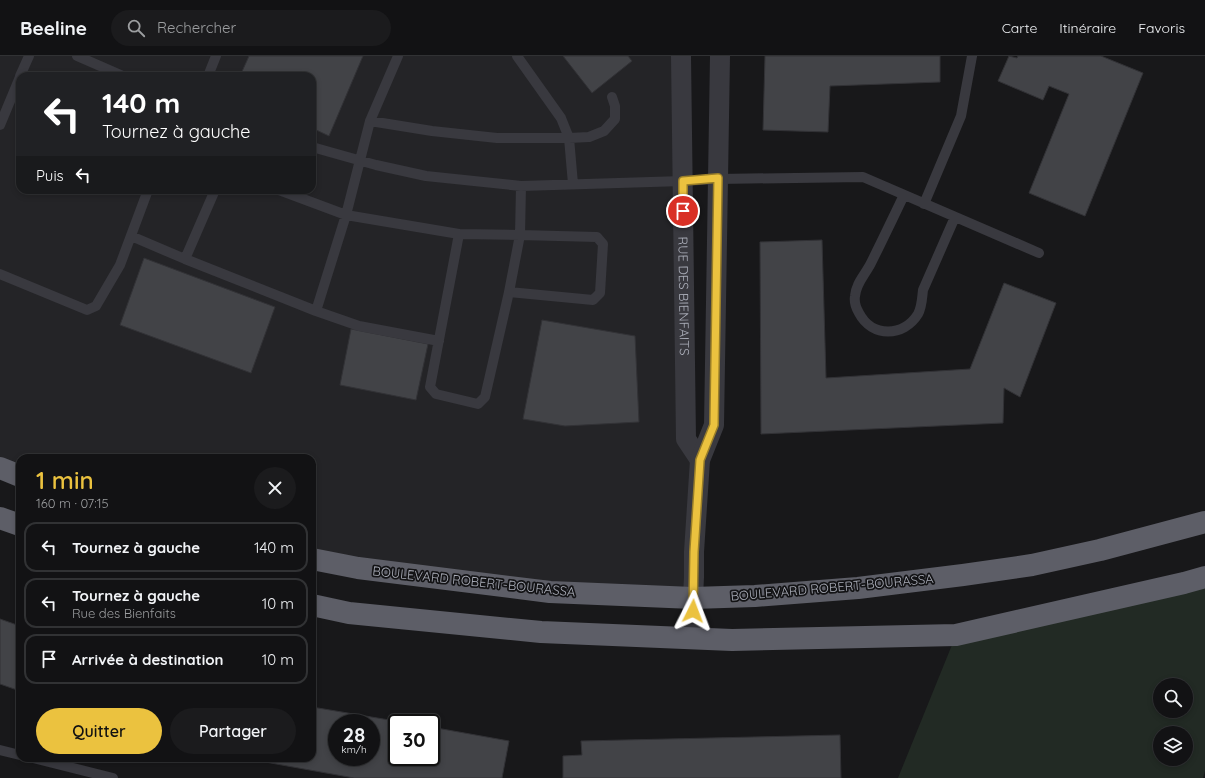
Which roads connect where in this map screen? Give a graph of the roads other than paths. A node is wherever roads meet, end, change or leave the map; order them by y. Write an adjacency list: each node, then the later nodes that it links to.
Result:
1 (29, 56): 9 (lane)
2 (77, 56): 10 (lane)
3 (216, 56): 11 (lane)
4 (398, 56): 14 (lane)
5 (517, 56): 16 (lane)
6 (681, 56): 20 (street, RUE DES BIENFAITS)
7 (720, 56): 19 (street)
8 (972, 56): 27 (lane)
9 (22, 72)
10 (114, 72)
11 (210, 72)
12 (16, 86): 15 (lane)
13 (612, 97): 16 (lane)
14 (370, 121): 16 (lane); 18 (lane)
15 (0, 125)
16 (569, 138): 21 (lane)
17 (316, 149): 18 (lane)
18 (360, 160): 22 (lane); 28 (lane)
19 (718, 178): 20 (lane); 26 (lane); 39 (street)
20 (683, 181): 21 (lane); 39 (street, RUE DES BIENFAITS)
21 (573, 184): 22 (lane)
22 (521, 186): 31 (lane)
23 (146, 194): 32 (lane)
24 (213, 194): 34 (lane)
25 (290, 194): 28 (lane)
26 (904, 195): 27 (lane); 29 (lane)
27 (924, 204): 29 (lane)
28 (346, 215): 30 (lane); 37 (lane)
29 (955, 217): 33 (lane)
30 (459, 234): 31 (lane); 38 (lane)
31 (520, 234): 36 (lane); 36 (lane)
32 (130, 236): 34 (lane); 35 (lane)
33 (1039, 253)
34 (185, 259): 37 (lane)
35 (0, 274)
36 (509, 292): 38 (lane)
37 (316, 311): 38 (lane)
38 (439, 341)
39 (700, 460): 47 (street)
40 (0, 468): 41 (highway)
41 (16, 474)
42 (0, 518): 44 (highway)
43 (1205, 522): 47 (highway, BOULEVARD ROBERT-BOURASSA)
44 (16, 524)
45 (316, 560): 47 (highway, BOULEVARD ROBERT-BOURASSA)
46 (1205, 577): 49 (highway)
47 (693, 598): 49 (street)
48 (316, 606): 49 (highway)
49 (691, 638)
50 (0, 750): 51 (lane)
51 (16, 754)
52 (49, 762): 53 (lane)
53 (113, 778)

